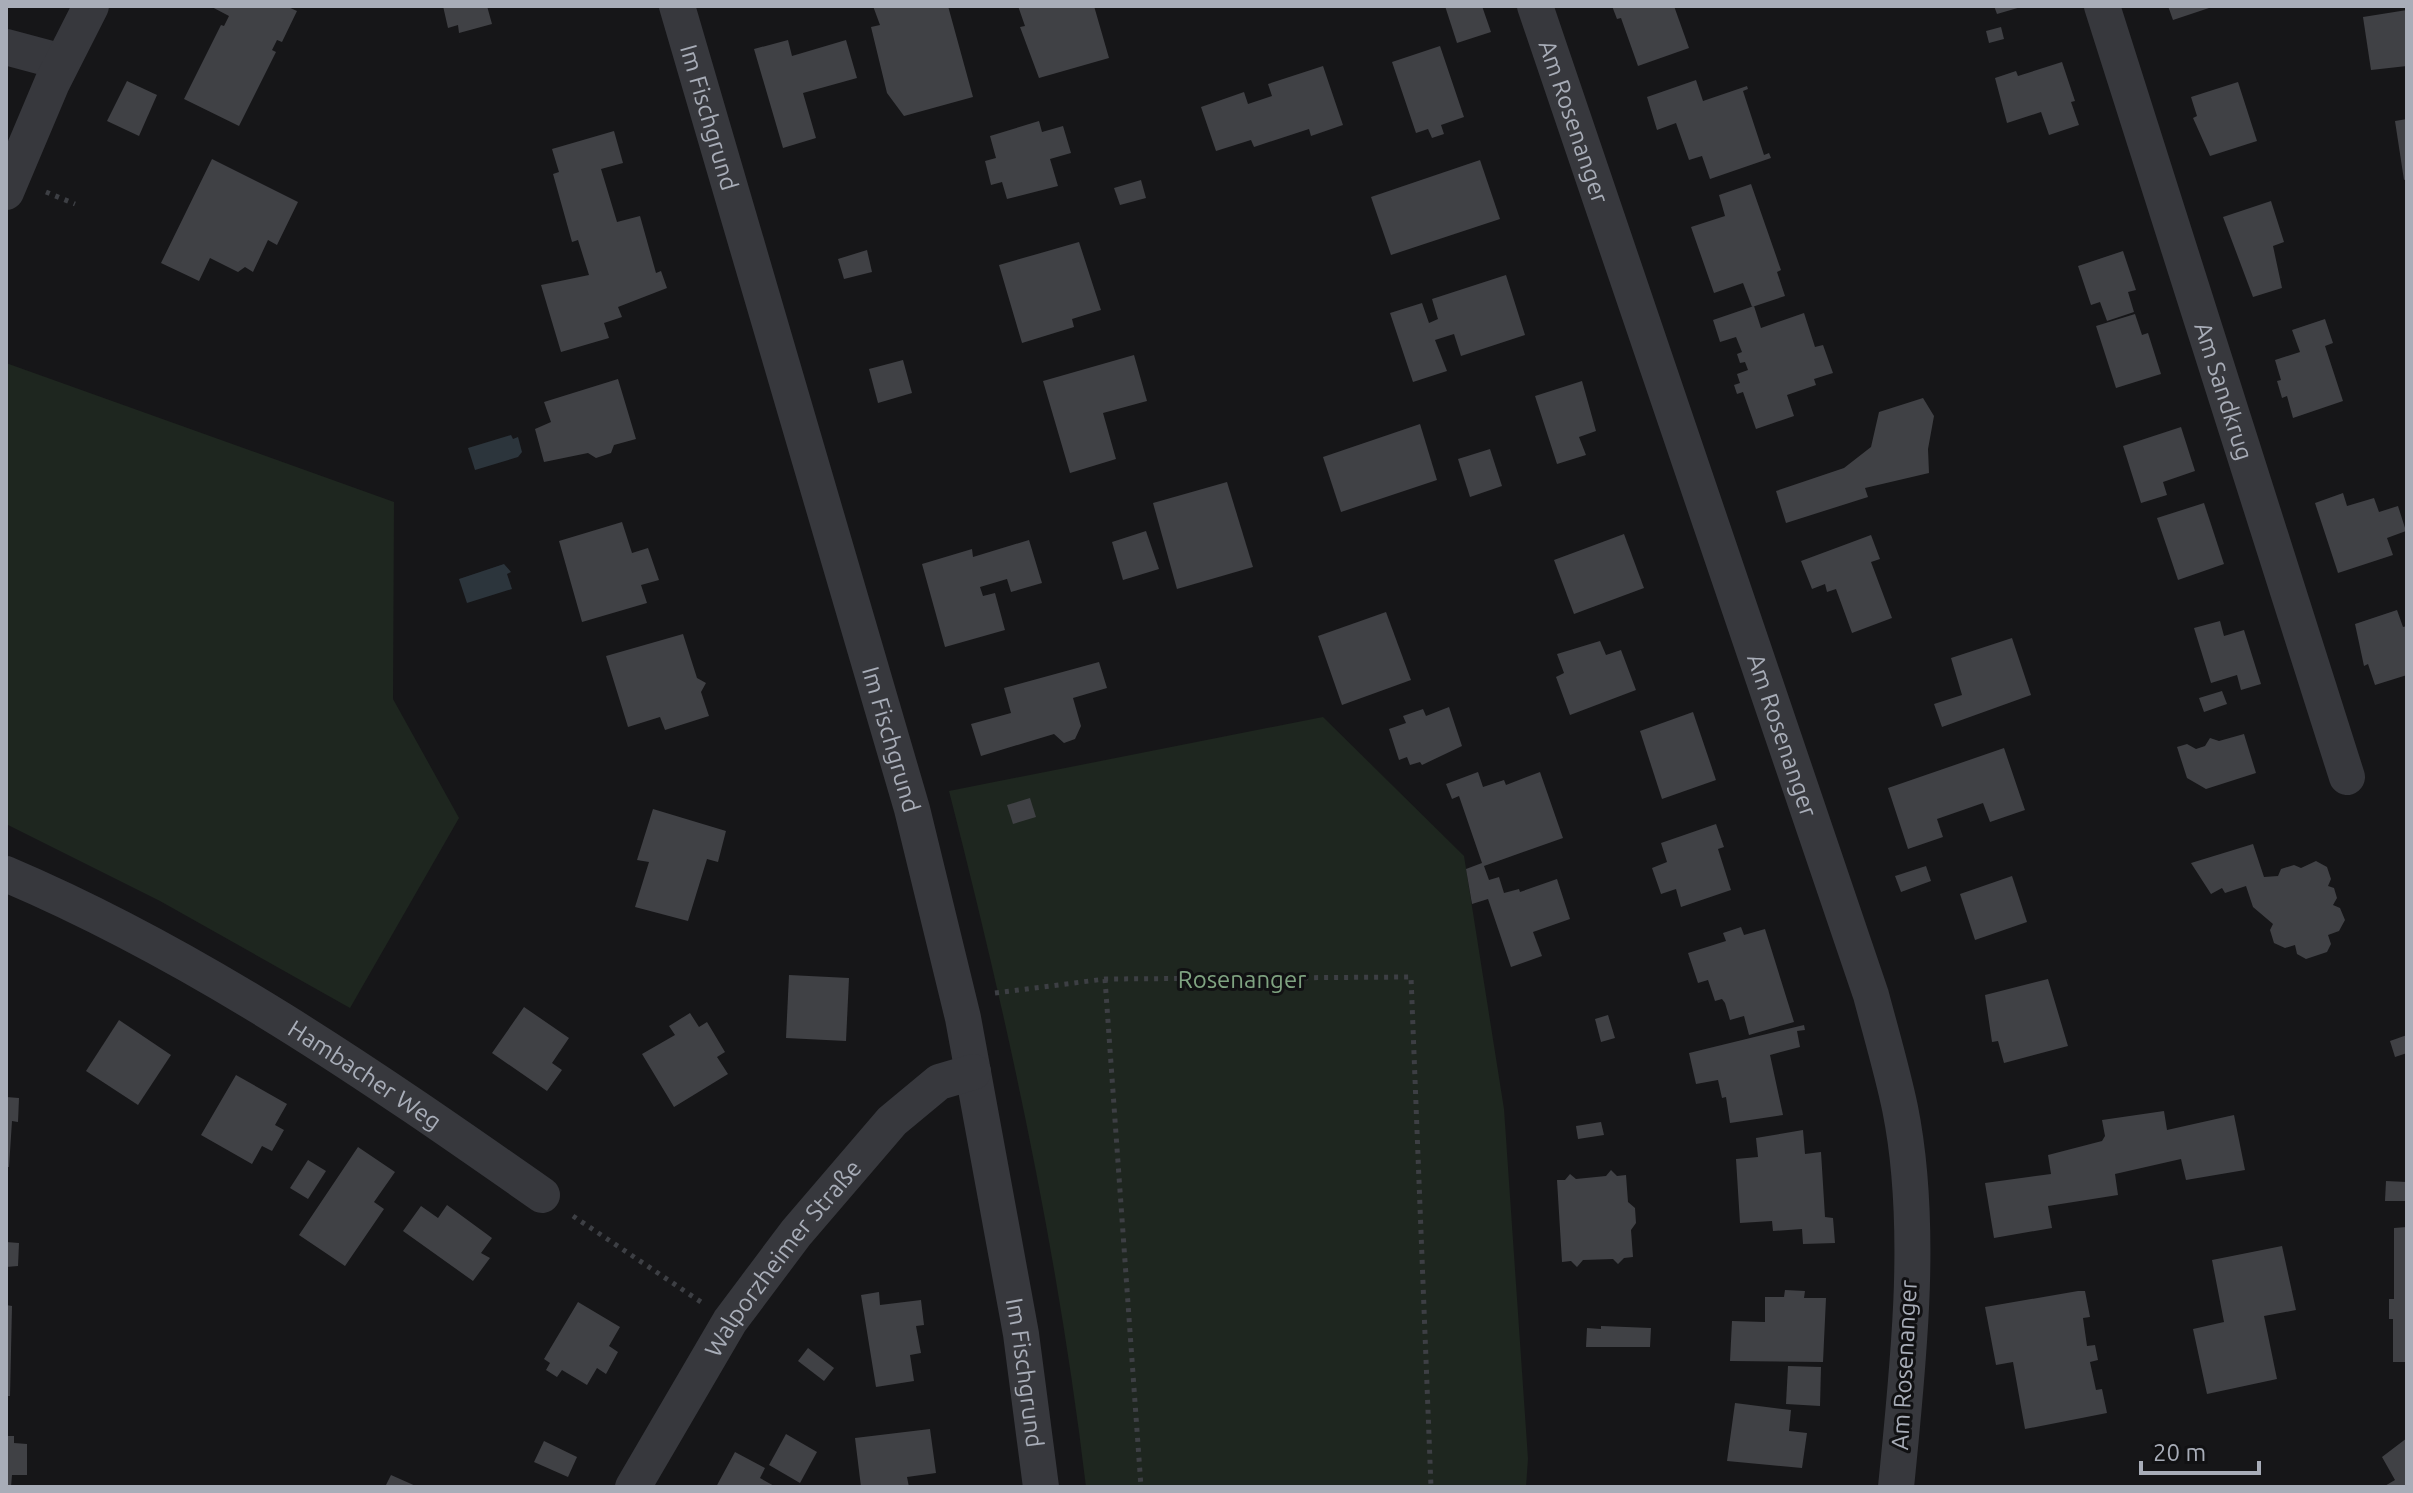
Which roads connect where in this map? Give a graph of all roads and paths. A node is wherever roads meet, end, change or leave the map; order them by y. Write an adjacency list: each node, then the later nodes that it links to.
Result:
1 (91, 6): 6 (street)
2 (677, 6): 14 (street, Im Fischgrund)
3 (1535, 6): 21 (street, Am Rosenanger)
4 (2102, 6): 10 (street, Am Sandkrug)
5 (6, 47): 6 (street)
6 (62, 62): 7 (street)
7 (6, 192)
8 (66, 200): 9 (path)
9 (75, 204)
10 (2347, 777)
11 (6, 874): 15 (street, Hambacher Weg)
12 (1105, 979): 13 (path); 19 (path); 20 (path)
13 (990, 994)
14 (973, 1072): 17 (street, Walporzheimer Straße); 18 (street, Im Fischgrund)
15 (542, 1195): 16 (path)
16 (707, 1306)
17 (633, 1487)
18 (1041, 1487)
19 (1141, 1487)
20 (1431, 1487)
21 (1896, 1487)

